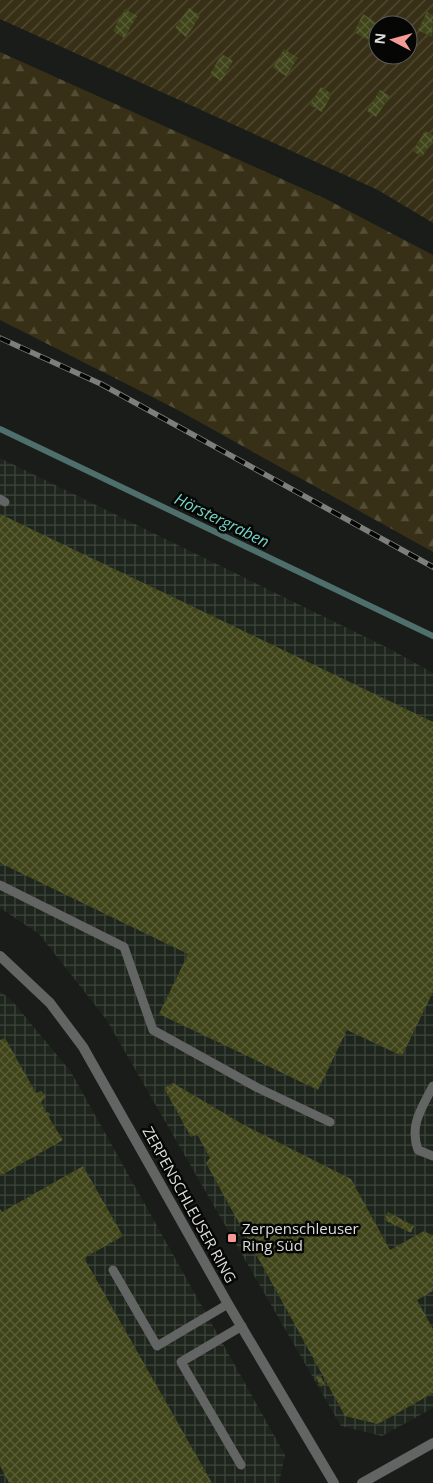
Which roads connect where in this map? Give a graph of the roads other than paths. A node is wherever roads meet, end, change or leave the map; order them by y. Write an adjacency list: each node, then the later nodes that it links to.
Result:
1 (0, 884): 4 (lane)
2 (0, 956): 7 (street, ZERPENSCHLEUSER RING)
3 (433, 1086): 5 (lane)
4 (330, 1122)
5 (433, 1156)
6 (113, 1270): 7 (lane)
7 (228, 1304): 8 (street, ZERPENSCHLEUSER RING)
8 (242, 1326): 10 (lane); 11 (street, ZERPENSCHLEUSER RING)
9 (433, 1443): 12 (street)
10 (241, 1465)
11 (334, 1483)
12 (362, 1483)

